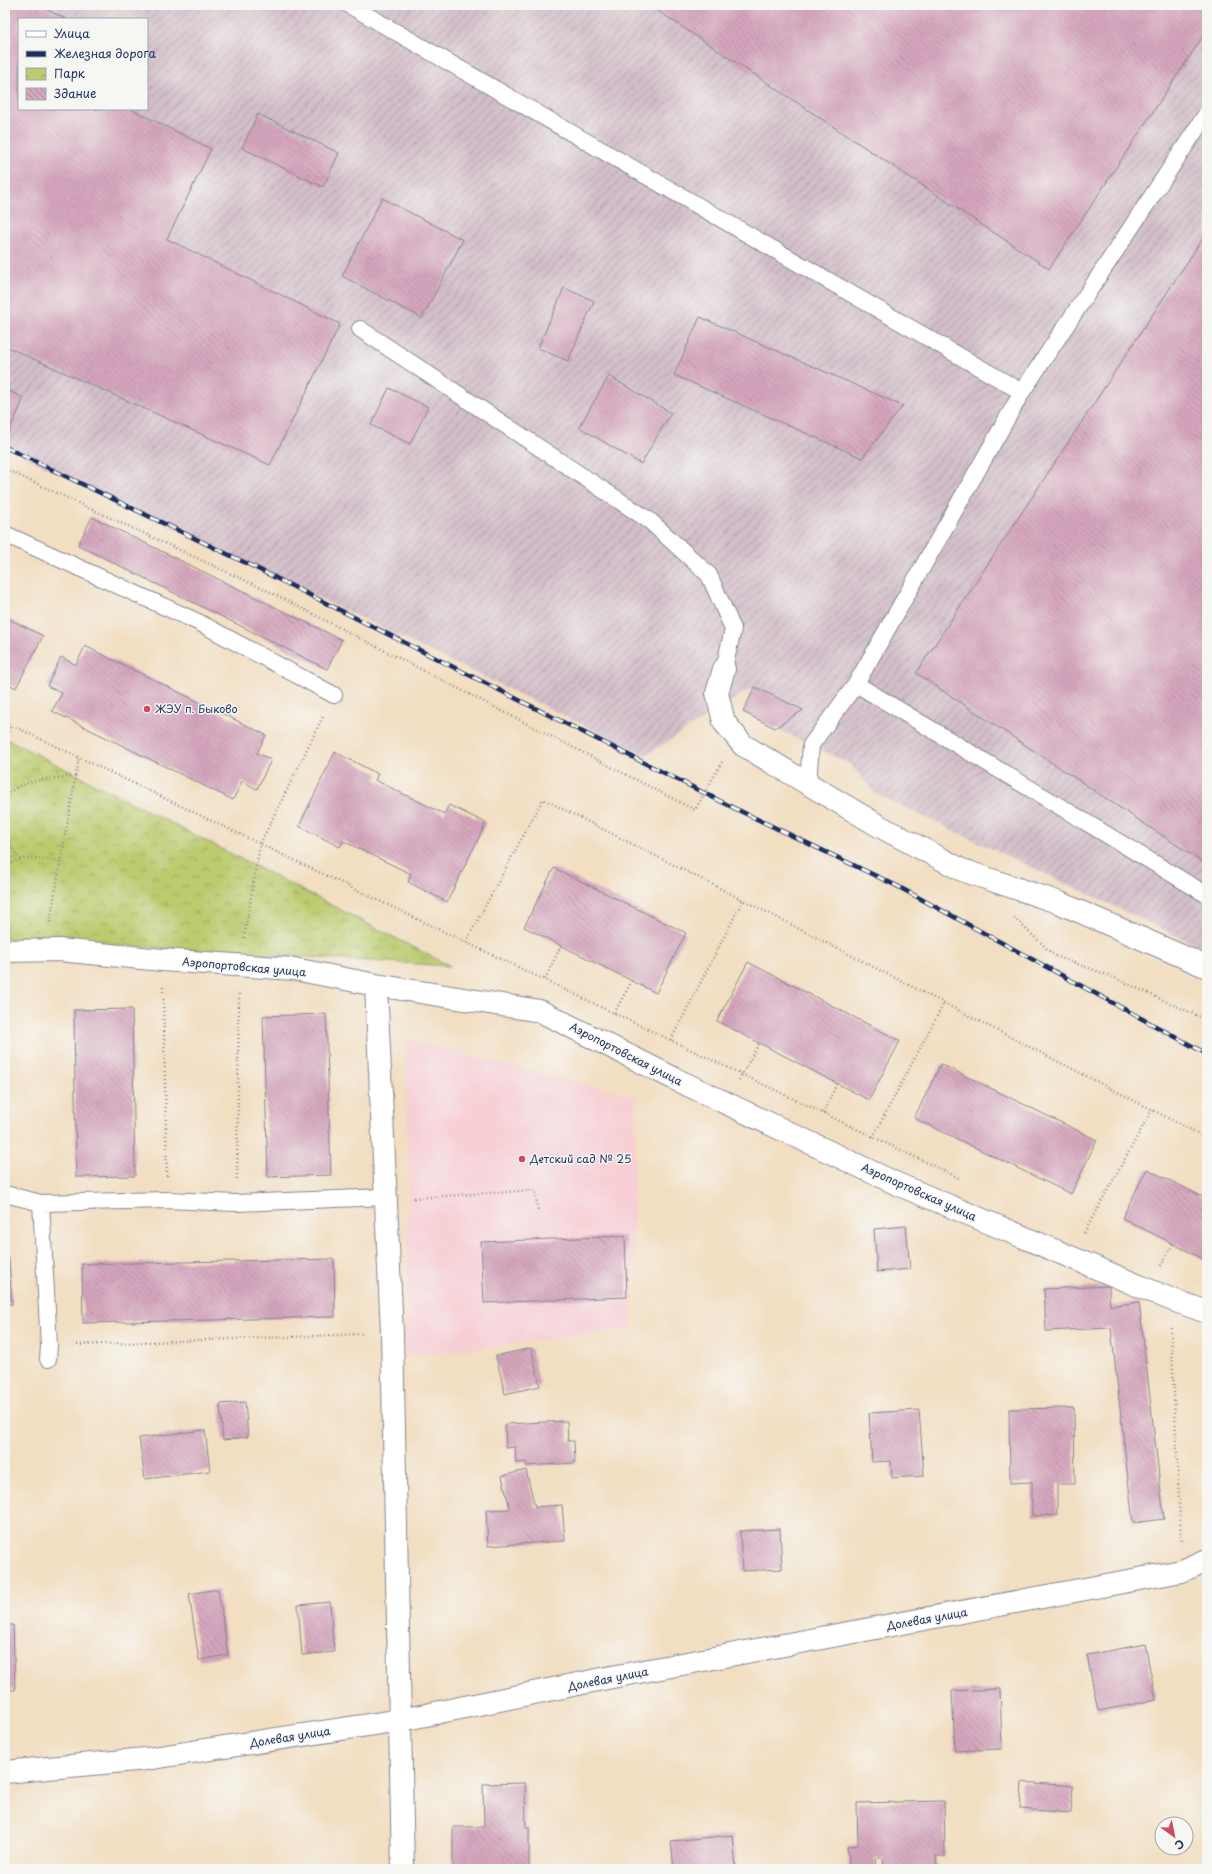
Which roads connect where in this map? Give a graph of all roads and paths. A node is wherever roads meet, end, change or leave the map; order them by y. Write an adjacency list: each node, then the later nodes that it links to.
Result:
1 (349, 5): 4 (lane)
2 (1207, 113): 4 (lane)
3 (360, 329): 7 (lane)
4 (1022, 392): 8 (lane)
5 (5, 469): 12 (path)
6 (5, 534): 9 (lane)
7 (724, 669): 12 (street)
8 (856, 684): 16 (lane); 23 (lane)
9 (334, 695)
10 (5, 722): 11 (path)
11 (11, 725): 13 (path); 14 (path)
12 (736, 736): 16 (street)
13 (5, 739)
14 (79, 758): 15 (path); 26 (path)
15 (76, 776): 17 (path); 21 (path)
16 (808, 783): 31 (street)
17 (6, 794): 18 (path)
18 (5, 800)
19 (5, 834): 20 (path)
20 (20, 860): 21 (path); 22 (path)
21 (61, 862): 28 (path)
22 (5, 867)
23 (1207, 895)
24 (743, 900): 26 (path); 35 (path); 38 (path)
25 (1008, 913): 37 (path)
26 (466, 942): 32 (path)
27 (561, 946): 32 (path)
28 (46, 950): 29 (street, Аэропортовская улица); 30 (street, Аэропортовская улица)
29 (5, 951)
30 (162, 960): 34 (street, Аэропортовская улица); 51 (path)
31 (1207, 967)
32 (544, 980): 36 (path)
33 (632, 980): 36 (path)
34 (376, 985): 42 (street, Аэропортовская улица); 50 (street)
35 (944, 1003): 43 (path); 45 (path)
36 (614, 1013): 38 (path)
37 (1207, 1020)
38 (671, 1040): 40 (path)
39 (759, 1043): 40 (path)
40 (742, 1074): 42 (path); 44 (path)
41 (837, 1083): 44 (path)
42 (726, 1103): 47 (street, Аэропортовская улица)
43 (1152, 1110): 46 (path); 54 (path)
44 (823, 1113): 45 (path); 47 (path)
45 (873, 1137): 48 (path)
46 (1207, 1138)
47 (809, 1142): 55 (street, Аэропортовская улица)
48 (966, 1182)
49 (5, 1194): 52 (lane)
50 (386, 1197): 51 (lane); 53 (path); 57 (street)
51 (167, 1200): 52 (lane)
52 (41, 1203): 58 (lane)
53 (538, 1212)
54 (1082, 1236)
55 (1170, 1299): 56 (street, Аэропортовская улица); 60 (path)
56 (1207, 1312)
57 (392, 1334): 58 (path); 61 (street)
58 (48, 1352)
59 (1207, 1560): 60 (street, Долевая улица)
60 (1182, 1571): 61 (street, Долевая улица)
61 (401, 1720): 62 (street, Долевая улица); 63 (street)
62 (5, 1772)
63 (403, 1869)

